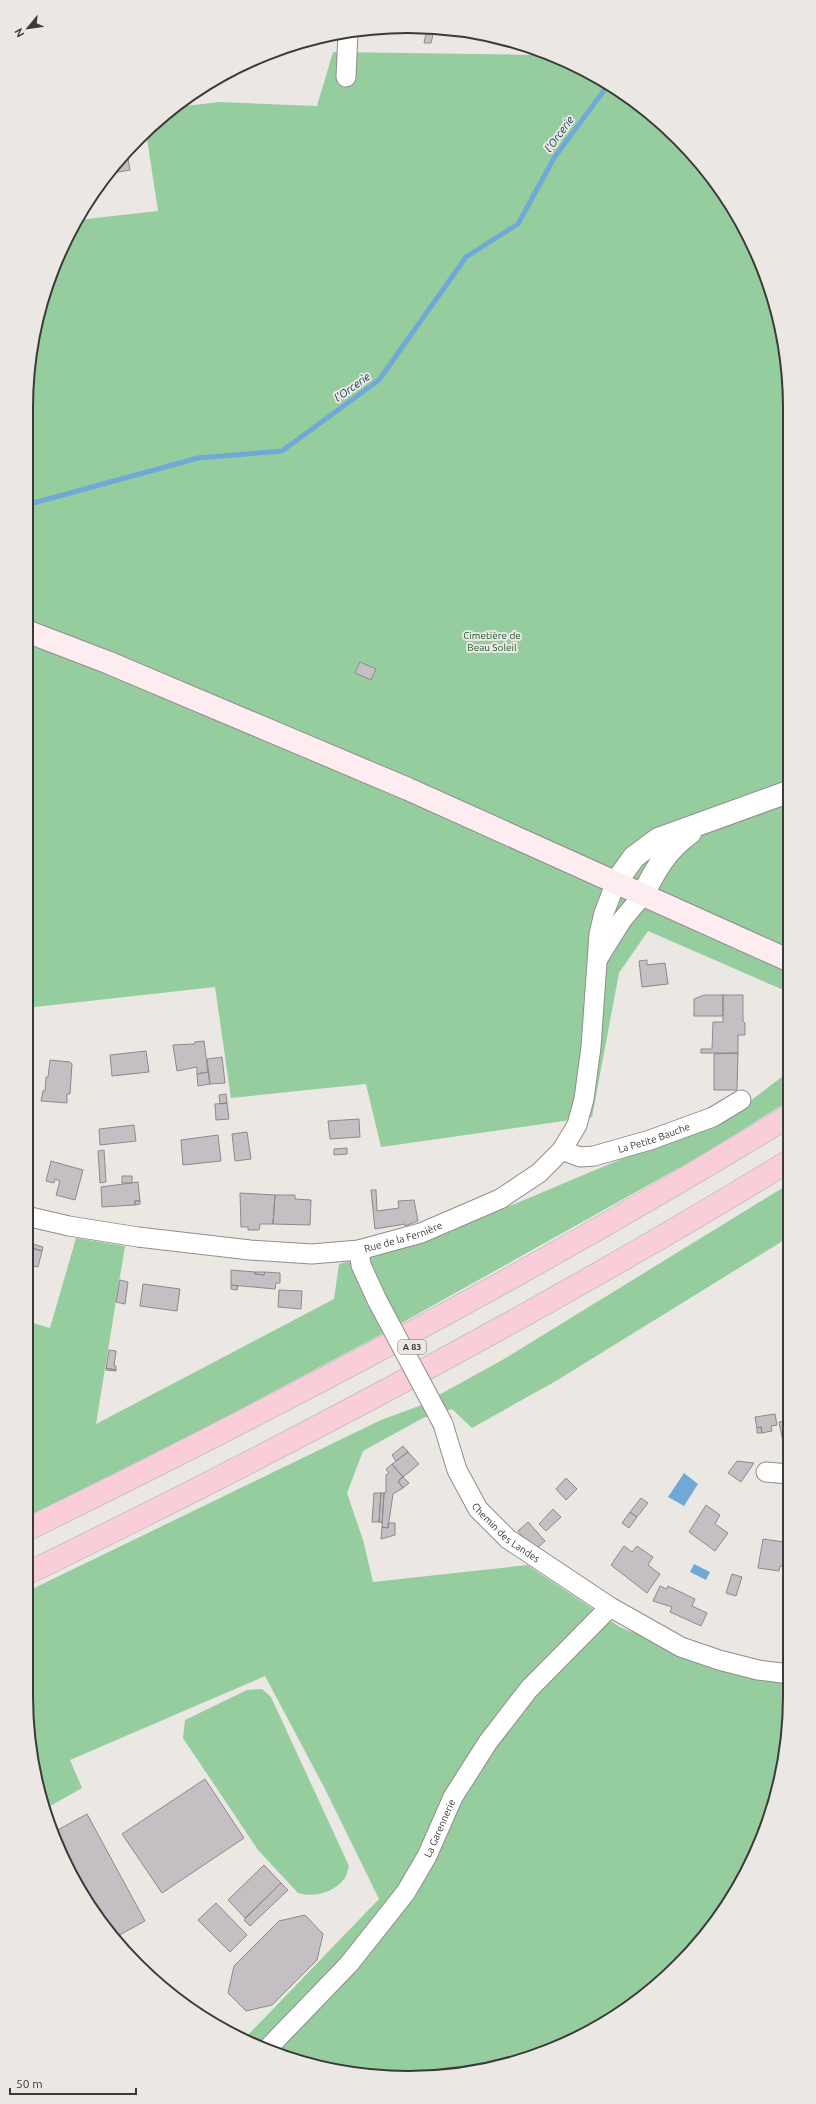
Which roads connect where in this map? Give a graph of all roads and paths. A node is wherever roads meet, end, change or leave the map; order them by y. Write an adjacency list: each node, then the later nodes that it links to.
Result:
1 (348, 38): 2 (street)
2 (346, 77)
3 (33, 635): 6 (main road)
4 (783, 794): 5 (street)
5 (702, 824): 6 (street); 7 (street)
6 (616, 882): 7 (main road); 8 (street, Rue de la Fernière)
7 (643, 895): 8 (street, Rue de la Fernière); 9 (main road)
8 (599, 958): 13 (street, Rue de la Fernière)
9 (783, 958)
10 (741, 1100): 13 (street, La Petite Bauche)
11 (783, 1120): 19 (highway)
12 (783, 1135): 20 (highway, A 83)
13 (562, 1150): 16 (street, Rue de la Fernière)
14 (783, 1165): 21 (highway, A 83)
15 (33, 1218): 16 (street, Rue de la Fernière)
16 (359, 1250): 22 (street, Chemin des Landes, bridge)
17 (766, 1472): 18 (street)
18 (783, 1473)
19 (33, 1527)
20 (33, 1541)
21 (33, 1571)
22 (610, 1606): 23 (street, Chemin des Landes); 24 (street, La Garennerie)
23 (783, 1673)
24 (272, 2045)

